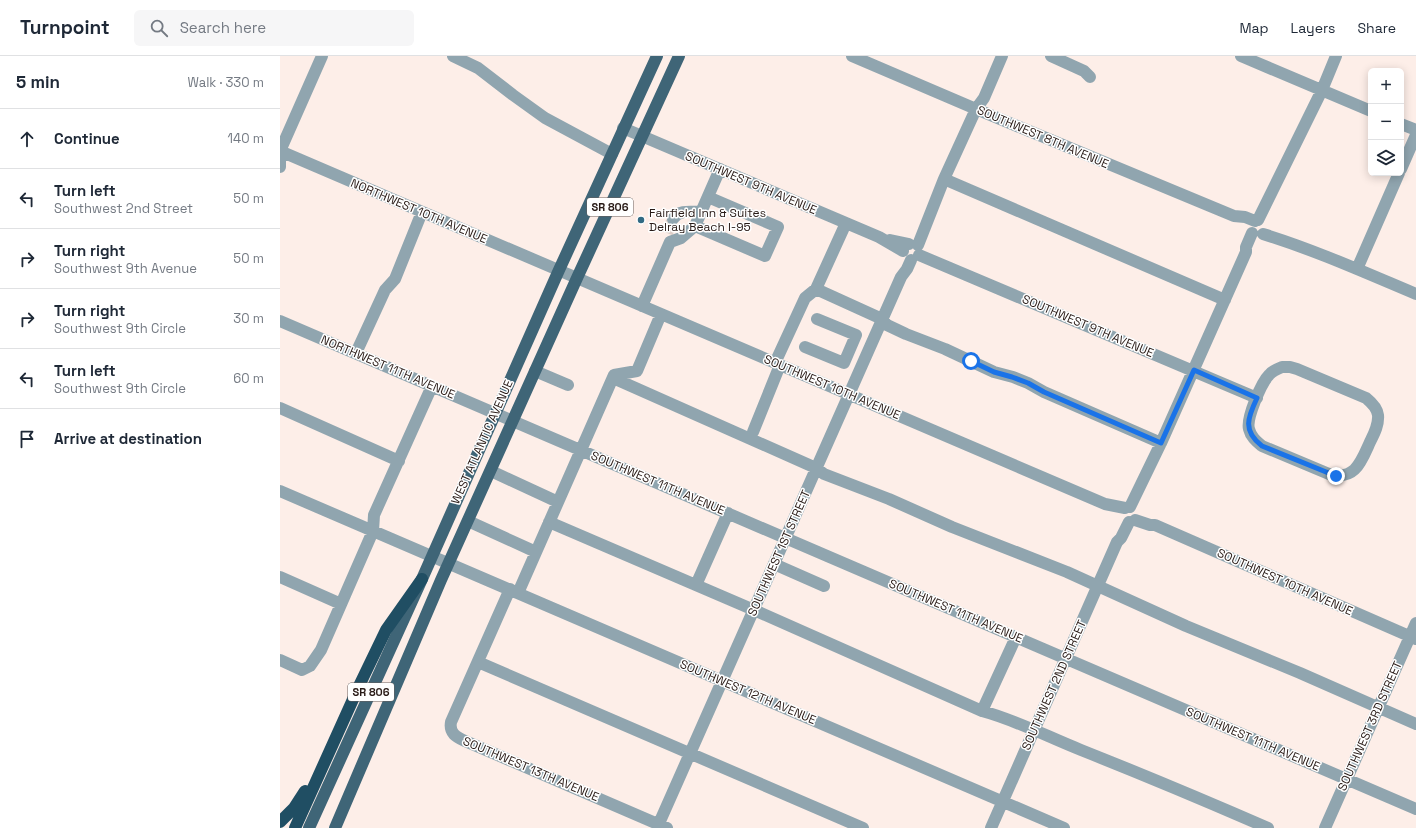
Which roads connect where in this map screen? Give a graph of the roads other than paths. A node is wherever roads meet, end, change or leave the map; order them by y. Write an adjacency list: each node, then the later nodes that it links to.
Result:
1 (322, 56): 19 (street)
2 (452, 56): 20 (street)
3 (657, 56): 15 (main road, WEST ATLANTIC AVENUE / SR 806)
4 (679, 56): 18 (main road, WEST ATLANTIC AVENUE / SR 806)
5 (852, 56): 12 (street, SOUTHWEST 8TH AVENUE)
6 (1002, 56): 12 (street, SOUTHWEST 1ST STREET)
7 (1051, 56): 10 (street)
8 (1240, 56): 11 (street)
9 (1336, 56): 11 (street, SOUTHWEST 2ND STREET)
10 (1090, 77)
11 (1322, 90): 13 (street); 32 (street, SOUTHWEST 2ND STREET)
12 (976, 109): 25 (street, SOUTHWEST 1ST STREET); 32 (street, SOUTHWEST 8TH AVENUE)
13 (1368, 110)
14 (1404, 125): 16 (street)
15 (624, 128): 18 (street, SOUTHWEST 9TH AVENUE); 20 (main road, WEST ATLANTIC AVENUE / SR 806)
16 (1416, 130)
17 (1416, 135): 21 (street)
18 (642, 136): 23 (street, SOUTHWEST 9TH AVENUE); 36 (main road, WEST ATLANTIC AVENUE / SR 806)
19 (280, 151): 22 (street); 27 (street, NORTHWEST 10TH AVENUE)
20 (612, 154): 35 (main road, WEST ATLANTIC AVENUE / SR 806)
21 (1404, 162)
22 (280, 167)
23 (720, 169): 26 (street); 30 (street, SOUTHWEST 9TH AVENUE)
24 (1398, 176): 34 (street)
25 (944, 179): 33 (street, SOUTHWEST 1ST STREET); 39 (street)
26 (708, 196): 28 (street); 31 (street)
27 (422, 212): 35 (street, NORTHWEST 10TH AVENUE); 47 (street)
28 (701, 212): 29 (street); 31 (street)
29 (673, 219)
30 (846, 223): 33 (street, SOUTHWEST 9TH AVENUE); 37 (street)
31 (695, 226): 40 (street)
32 (1258, 228): 34 (street, SOUTHWEST 8TH AVENUE); 39 (street, SOUTHWEST 2ND STREET)
33 (911, 251): 43 (street, SOUTHWEST 1ST STREET); 50 (street, SOUTHWEST 9TH AVENUE)
34 (1357, 269): 38 (street, SOUTHWEST 8TH AVENUE)
35 (558, 270): 36 (street, SOUTHWEST 10TH AVENUE); 58 (main road, WEST ATLANTIC AVENUE / SR 806)
36 (576, 278): 40 (street, SOUTHWEST 10TH AVENUE); 51 (main road, WEST ATLANTIC AVENUE / SR 806)
37 (816, 289): 43 (street); 49 (street)
38 (1416, 294)
39 (1225, 300): 50 (street, SOUTHWEST 2ND STREET)
40 (642, 306): 41 (street, SOUTHWEST 10TH AVENUE)
41 (661, 314): 49 (street, SOUTHWEST 10TH AVENUE); 52 (street)
42 (817, 319): 46 (street)
43 (882, 319): 48 (street, SOUTHWEST 1ST STREET); 61 (street)
44 (280, 321): 47 (street, NORTHWEST 11TH AVENUE)
45 (806, 347): 46 (street)
46 (850, 349): 48 (street)
47 (356, 353): 54 (street, NORTHWEST 11TH AVENUE)
48 (866, 356): 55 (street, SOUTHWEST 1ST STREET)
49 (777, 364): 55 (street, SOUTHWEST 10TH AVENUE); 60 (street)
50 (1194, 370): 56 (street, SOUTHWEST 9TH AVENUE); 61 (street, SOUTHWEST 2ND STREET)
51 (535, 371): 53 (street); 59 (main road, WEST ATLANTIC AVENUE / SR 806)
52 (613, 378): 62 (street, SOUTHWEST 13TH AVENUE); 64 (street)
53 (568, 385)
54 (432, 386): 58 (street, NORTHWEST 11TH AVENUE); 63 (street)
55 (849, 394): 64 (street, SOUTHWEST 1ST STREET); 69 (street, SOUTHWEST 10TH AVENUE)
56 (1257, 398): 56 (street)
57 (280, 408): 63 (street)
58 (495, 413): 59 (street, SOUTHWEST 11TH AVENUE); 75 (main road, WEST ATLANTIC AVENUE / SR 806)
59 (513, 421): 62 (street, SOUTHWEST 11TH AVENUE); 65 (main road, WEST ATLANTIC AVENUE / SR 806)
60 (753, 432)
61 (1161, 443): 69 (street, SOUTHWEST 2ND STREET)
62 (581, 450): 67 (street, SOUTHWEST 13TH AVENUE); 68 (street, SOUTHWEST 11TH AVENUE)
63 (399, 461): 72 (street)
64 (816, 468): 73 (street, SOUTHWEST 1ST STREET); 82 (street)
65 (491, 471): 67 (street); 70 (main road, WEST ATLANTIC AVENUE / SR 806)
66 (280, 491): 72 (street, SOUTHWEST 12TH AVENUE)
67 (558, 502): 71 (street, SOUTHWEST 13TH AVENUE)
68 (728, 513): 73 (street, SOUTHWEST 11TH AVENUE); 80 (street)
69 (1129, 514): 82 (street, SOUTHWEST 2ND STREET); 88 (street, SOUTHWEST 10TH AVENUE)
70 (468, 521): 74 (street); 76 (main road, WEST ATLANTIC AVENUE / SR 806)
71 (549, 522): 74 (street, SOUTHWEST 13TH AVENUE); 80 (street)
72 (372, 531): 75 (street, SOUTHWEST 12TH AVENUE); 84 (street)
73 (786, 538): 77 (street, SOUTHWEST 1ST STREET); 87 (street, SOUTHWEST 11TH AVENUE)
74 (536, 552): 83 (street, SOUTHWEST 13TH AVENUE)
75 (432, 556): 76 (street, SOUTHWEST 12TH AVENUE); 79 (main road, WEST ATLANTIC AVENUE / SR 806)
76 (449, 564): 83 (street, SOUTHWEST 12TH AVENUE); 106 (main road, WEST ATLANTIC AVENUE / SR 806)
77 (774, 564): 81 (street); 85 (street, SOUTHWEST 1ST STREET)
78 (280, 577): 84 (street)
79 (422, 579): 97 (highway); 105 (main road, WEST ATLANTIC AVENUE / SR 806)
80 (696, 585): 85 (street)
81 (824, 586)
82 (1098, 587): 89 (street, SOUTHWEST 2ND STREET); 93 (street)
83 (514, 591): 91 (street, SOUTHWEST 13TH AVENUE); 92 (street, SOUTHWEST 12TH AVENUE)
84 (341, 604): 90 (street)
85 (754, 610): 92 (street, SOUTHWEST 1ST STREET); 94 (street)
86 (1416, 623): 88 (street, SOUTHWEST 3RD STREET)
87 (1016, 636): 89 (street, SOUTHWEST 11TH AVENUE); 94 (street)
88 (1413, 638): 93 (street, SOUTHWEST 3RD STREET)
89 (1066, 658): 96 (street, SOUTHWEST 2ND STREET); 99 (street, SOUTHWEST 11TH AVENUE)
90 (280, 660)
91 (478, 662): 98 (street); 103 (street, SOUTHWEST 13TH AVENUE)
92 (722, 681): 98 (street, SOUTHWEST 1ST STREET); 100 (street, SOUTHWEST 12TH AVENUE)
93 (1378, 708): 95 (street); 99 (street, SOUTHWEST 3RD STREET)
94 (982, 711): 96 (street)
95 (1416, 724)
96 (1034, 731): 100 (street, SOUTHWEST 2ND STREET); 110 (street)
97 (335, 738): 102 (highway); 104 (highway)
98 (690, 754): 103 (street, SOUTHWEST 1ST STREET); 107 (street)
99 (1346, 779): 101 (street, SOUTHWEST 11TH AVENUE); 111 (street, SOUTHWEST 3RD STREET)
100 (1003, 802): 108 (street, SOUTHWEST 2ND STREET); 109 (street, SOUTHWEST 12TH AVENUE)
101 (1416, 809)
102 (280, 822)
103 (661, 827)
104 (295, 828)
105 (309, 828)
106 (335, 828)
107 (863, 828)
108 (991, 828)
109 (1064, 828)
110 (1268, 828)
111 (1325, 828)

